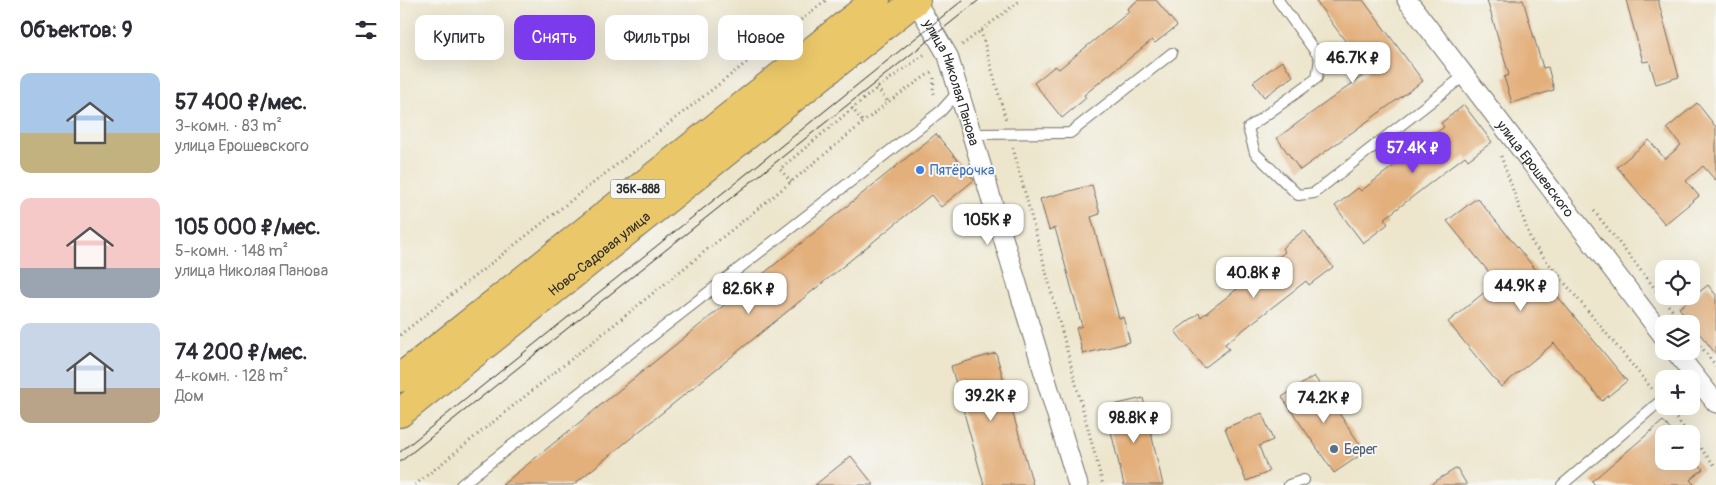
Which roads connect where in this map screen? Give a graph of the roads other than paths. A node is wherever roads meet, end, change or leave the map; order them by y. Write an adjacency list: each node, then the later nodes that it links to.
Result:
1 (916, 0): 7 (street, улица Николая Панова); 14 (main road, Ново-Садовая улица)
2 (1278, 0): 6 (lane)
3 (1408, 0): 6 (street, улица Ерошевского)
4 (870, 2): 10 (main road, Ново-Садовая улица / 36К-888)
5 (1172, 53): 8 (lane)
6 (1465, 75): 9 (street, улица Ерошевского)
7 (960, 91): 8 (street, улица Николая Панова); 17 (lane)
8 (972, 134): 18 (street, улица Николая Панова)
9 (1655, 325)
10 (400, 378)
11 (1700, 387): 12 (street)
12 (1716, 403)
13 (1655, 409): 16 (lane)
14 (400, 413)
15 (1304, 480): 19 (lane)
16 (1565, 484)
17 (461, 485)
18 (1078, 485)
19 (1289, 485)

